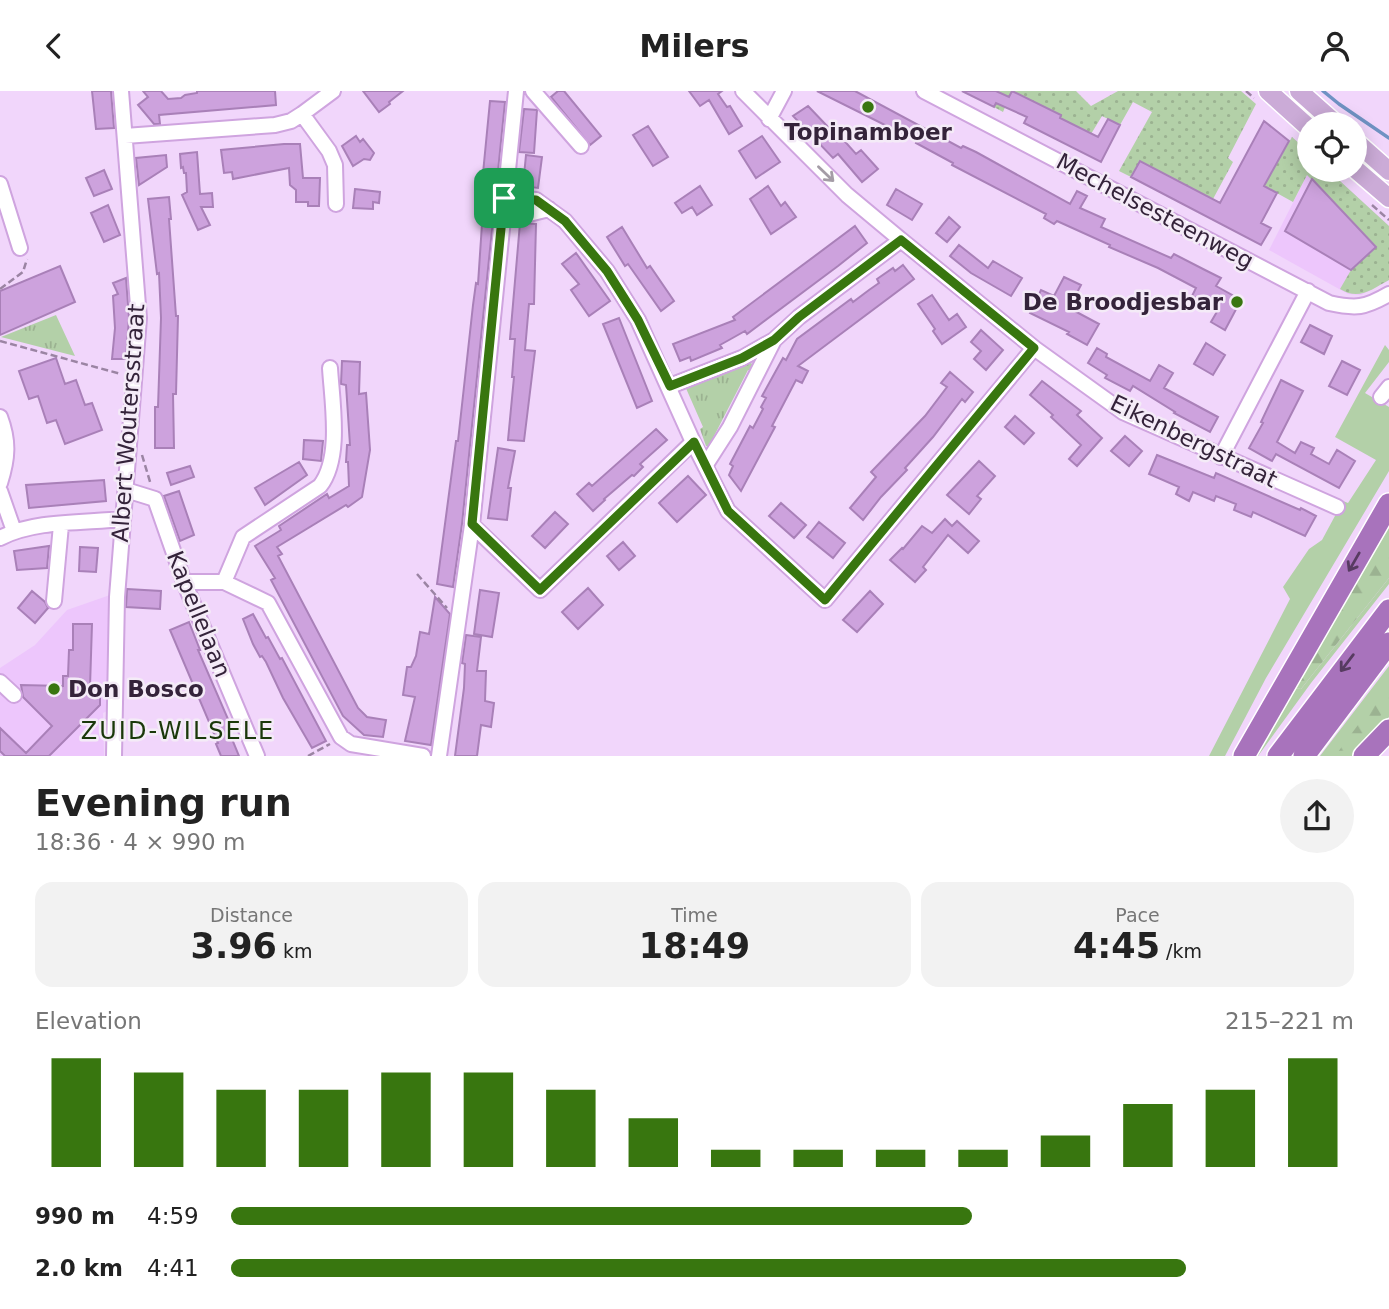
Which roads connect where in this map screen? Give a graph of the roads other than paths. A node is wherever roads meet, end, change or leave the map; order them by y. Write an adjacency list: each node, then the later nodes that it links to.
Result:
1 (121, 91): 14 (street, Albert Woutersstraat)
2 (333, 91): 11 (street)
3 (516, 91): 22 (street)
4 (533, 91): 15 (street)
5 (743, 91): 13 (street, Eikenbergstraat)
6 (784, 91): 13 (street)
7 (924, 91): 25 (street, Mechelsesteenweg)
8 (1268, 91): 12 (main road)
9 (1299, 91): 10 (main road)
10 (1323, 112)
11 (302, 114): 14 (street); 21 (street)
12 (1297, 117)
13 (769, 119): 23 (street, Eikenbergstraat, one-way to 23)
14 (125, 136): 36 (street, Albert Woutersstraat)
15 (581, 146)
16 (1367, 152): 17 (main road)
17 (1389, 171)
18 (1367, 179): 20 (main road)
19 (0, 184): 24 (street)
20 (1389, 198)
21 (335, 204)
22 (504, 205): 30 (street); 41 (street)
23 (901, 240): 27 (street); 28 (street, Eikenbergstraat)
24 (20, 248)
25 (1308, 291): 26 (street, Mechelsesteenweg); 33 (street)
26 (1389, 295)
27 (774, 340): 30 (street); 34 (street)
28 (1034, 348): 33 (street, Eikenbergstraat); 34 (street)
29 (330, 368): 46 (street)
30 (670, 386): 32 (street)
31 (0, 417): 35 (street)
32 (694, 442): 34 (street); 41 (street)
33 (1221, 457): 39 (street, Eikenbergstraat)
34 (705, 466)
35 (0, 483)
36 (126, 490): 40 (street, Albert Woutersstraat); 45 (street, Kapellelaan)
37 (0, 491): 43 (street)
38 (1389, 504): 57 (highway, one-way to 57)
39 (1337, 507)
40 (123, 519): 42 (street); 53 (street, Albert Woutersstraat)
41 (472, 524): 56 (street)
42 (61, 525): 43 (street); 47 (street)
43 (14, 531): 44 (street)
44 (0, 538)
45 (184, 582): 46 (street); 54 (street, Kapellelaan)
46 (224, 582): 55 (street)
47 (54, 601)
48 (1389, 610): 58 (highway, one-way to 58)
49 (1389, 643): 59 (highway)
50 (0, 682): 51 (street)
51 (14, 695)
52 (1389, 730): 60 (highway)
53 (114, 756)
54 (257, 756)
55 (423, 756)
56 (439, 756)
57 (1244, 756)
58 (1278, 756)
59 (1304, 756)
60 (1364, 756)

